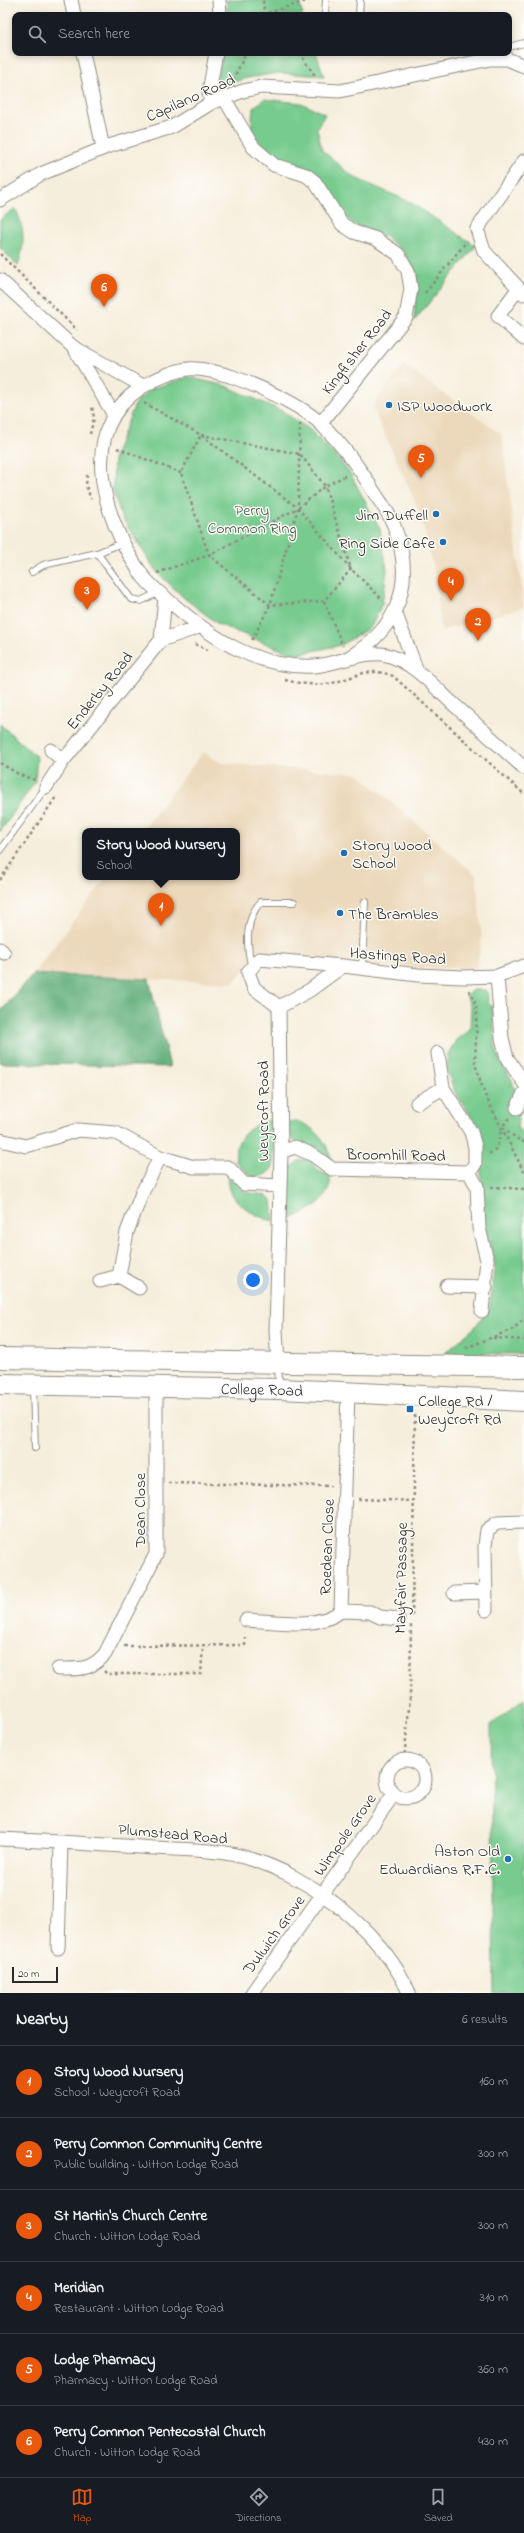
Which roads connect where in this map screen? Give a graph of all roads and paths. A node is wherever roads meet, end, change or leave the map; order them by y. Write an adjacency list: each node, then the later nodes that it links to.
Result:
1 (71, 0): 8 (street)
2 (219, 0): 9 (street)
3 (263, 0): 7 (path)
4 (309, 0): 12 (path)
5 (326, 0): 13 (lane)
6 (360, 0): 14 (lane)
7 (264, 7): 10 (path); 11 (path)
8 (73, 12)
9 (220, 12)
10 (262, 12)
11 (268, 12)
12 (275, 12)
13 (326, 12)
14 (359, 12)
15 (524, 43): 16 (lane)
16 (512, 46)
17 (84, 56): 25 (street)
18 (215, 56): 24 (street)
19 (244, 56): 24 (path)
20 (302, 56): 23 (path)
21 (495, 56): 22 (street, Capilano Road); 23 (street, Capilano Road)
22 (524, 66)
23 (323, 92): 24 (street, Capilano Road)
24 (217, 100): 25 (street, Capilano Road); 32 (street, Kingfisher Road)
25 (103, 148): 27 (street, Capilano Road)
26 (524, 161): 28 (street)
27 (0, 200)
28 (477, 229): 31 (street); 32 (path)
29 (0, 254): 33 (path)
30 (0, 280): 35 (street)
31 (521, 292): 34 (street)
32 (406, 317): 41 (street, Kingfisher Road)
33 (82, 334)
34 (524, 339)
35 (73, 347): 36 (street); 37 (street)
36 (96, 386): 40 (street); 43 (path)
37 (143, 386): 38 (street); 39 (street)
38 (130, 395): 40 (street); 42 (path)
39 (300, 408): 41 (street); 45 (path)
40 (114, 415): 44 (street)
41 (321, 423): 46 (street)
42 (201, 435): 45 (path); 48 (path); 51 (path)
43 (90, 436)
44 (102, 443): 48 (path); 52 (street)
45 (300, 454): 49 (path); 51 (path)
46 (360, 468): 49 (path); 61 (street)
47 (87, 471): 50 (path)
48 (181, 473): 54 (path)
49 (325, 486): 51 (path); 55 (path)
50 (92, 505)
51 (298, 508): 54 (path); 55 (path); 60 (path)
52 (122, 543): 53 (lane); 57 (street)
53 (97, 553): 56 (lane); 58 (lane)
54 (209, 555): 57 (path); 60 (path)
55 (351, 569): 59 (path); 61 (path)
56 (32, 572)
57 (144, 578): 58 (street)
58 (162, 595): 62 (street); 63 (street)
59 (324, 601): 60 (path); 66 (path)
60 (270, 606): 65 (path)
61 (395, 612): 66 (street); 67 (street)
62 (199, 626): 63 (street, Enderby Road); 65 (street)
63 (166, 639): 64 (path); 70 (street, Enderby Road)
64 (214, 653)
65 (246, 653): 66 (street)
66 (348, 658): 67 (street)
67 (417, 671): 72 (street)
68 (284, 679): 74 (path)
69 (51, 750): 70 (street)
70 (63, 761): 73 (street, Enderby Road)
71 (0, 763): 73 (path)
72 (524, 768)
73 (46, 787): 75 (lane, Enderby Road); 76 (path)
74 (524, 794)
75 (0, 850)
76 (0, 880)
77 (294, 902): 81 (lane)
78 (365, 902): 82 (lane)
79 (343, 966): 81 (street); 82 (street, Hastings Road); 85 (street, Hastings Road)
80 (524, 966): 83 (street, Hastings Road)
81 (252, 967): 85 (street)
82 (362, 968): 84 (street, Hastings Road)
83 (497, 976): 84 (street, Hastings Road); 87 (street)
84 (463, 977): 92 (path)
85 (279, 1007): 95 (street, Weycroft Road)
86 (438, 1054): 88 (street)
87 (524, 1083)
88 (443, 1088): 90 (street); 97 (street)
89 (524, 1093): 91 (street)
90 (417, 1104)
91 (517, 1108): 92 (path)
92 (502, 1127): 94 (path); 98 (path)
93 (0, 1140): 96 (street)
94 (524, 1142)
95 (281, 1152): 97 (street, Broomhill Road); 99 (street, Weycroft Road)
96 (160, 1157): 99 (street); 102 (street)
97 (469, 1172): 100 (street)
98 (524, 1172)
99 (278, 1186): 113 (street, Weycroft Road)
100 (477, 1186): 101 (path); 105 (street)
101 (524, 1189)
102 (119, 1276): 103 (street); 106 (street)
103 (100, 1281)
104 (447, 1286): 105 (street)
105 (486, 1287): 107 (street)
106 (139, 1288)
107 (482, 1310)
108 (524, 1319): 109 (path)
109 (492, 1338): 110 (path); 111 (path)
110 (524, 1340)
111 (463, 1349)
112 (0, 1358): 113 (main road, College Road)
113 (278, 1364): 114 (main road, College Road); 118 (lane)
114 (524, 1367)
115 (0, 1384): 116 (main road, College Road)
116 (33, 1385): 117 (main road, College Road); 122 (lane)
117 (156, 1387): 118 (main road, College Road); 123 (street, Dean Close)
118 (280, 1389): 119 (main road, College Road)
119 (348, 1392): 120 (main road, College Road); 124 (street, Roedean Close)
120 (416, 1396): 121 (main road, College Road); 125 (path, Mayfair Passage)
121 (524, 1401)
122 (35, 1448)
123 (155, 1483): 124 (path); 133 (street, Dean Close)
124 (346, 1493): 125 (path); 129 (street, Roedean Close)
125 (414, 1501): 137 (path, Mayfair Passage)
126 (524, 1522): 127 (street)
127 (484, 1592): 128 (street); 130 (street)
128 (454, 1593)
129 (341, 1610): 131 (street); 132 (street, Roedean Close)
130 (486, 1610)
131 (398, 1619)
132 (246, 1620): 134 (path)
133 (109, 1646): 134 (path); 135 (street, Dean Close)
134 (202, 1646): 135 (path)
135 (96, 1664): 136 (street)
136 (58, 1669)
137 (404, 1760): 138 (street, Wimpole Grove); 138 (street, Wimpole Grove)
138 (394, 1794): 141 (street, Wimpole Grove)
139 (0, 1839): 140 (street, Plumstead Road)
140 (61, 1842): 141 (street, Plumstead Road); 142 (street)
141 (323, 1894): 143 (street, Dulwich Grove); 144 (street, Plumstead Road)
142 (58, 1948)
143 (252, 1993)
144 (409, 1993)

